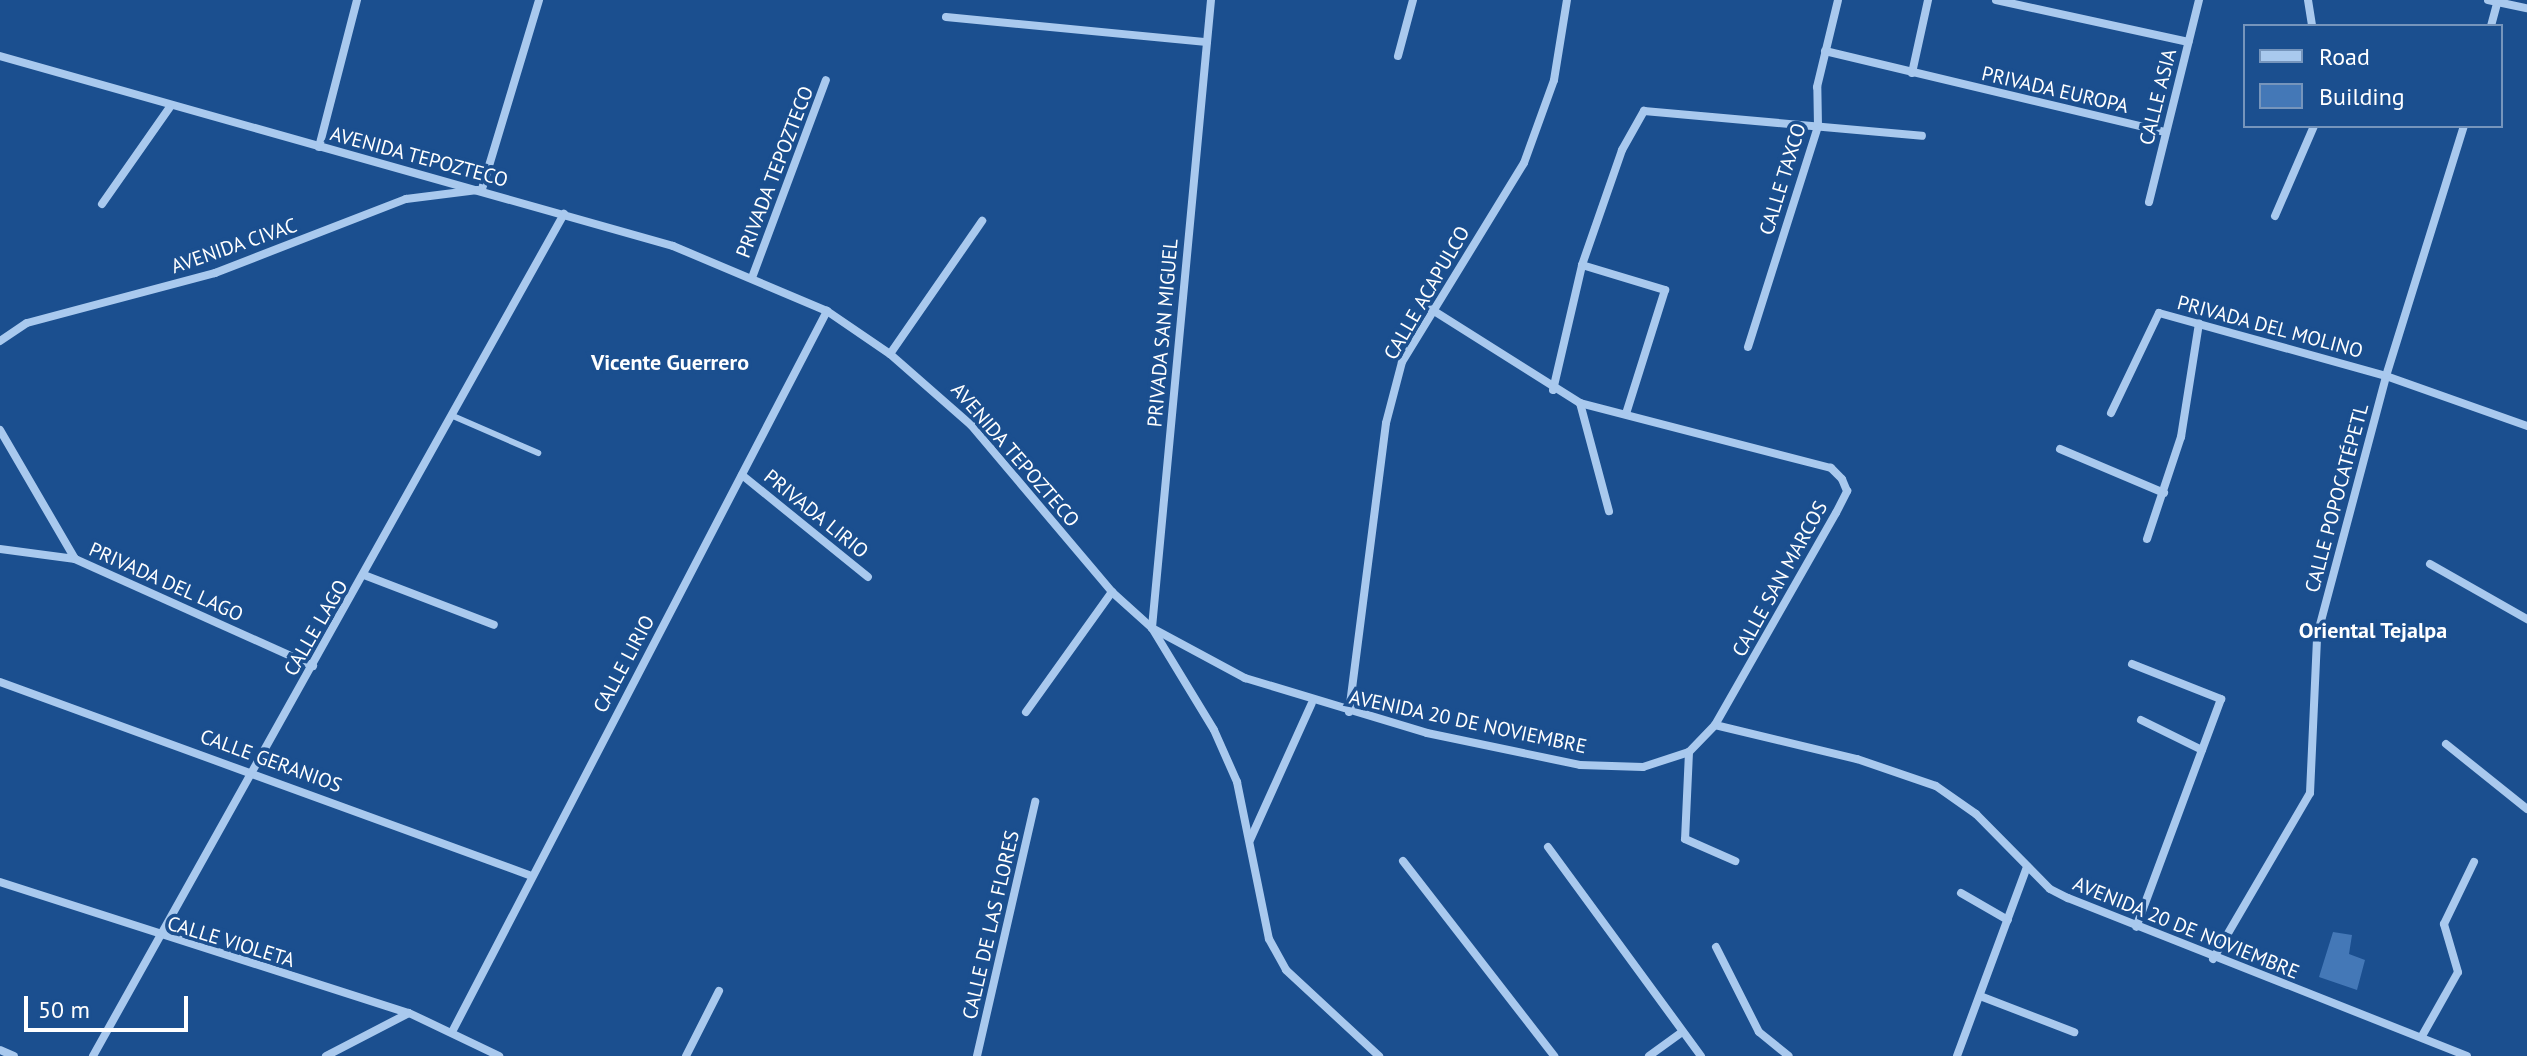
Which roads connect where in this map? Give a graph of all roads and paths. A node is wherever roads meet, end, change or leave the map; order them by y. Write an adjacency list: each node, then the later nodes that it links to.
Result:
1 (357, 0): 29 (street)
2 (539, 0): 30 (street)
3 (1211, 0): 16 (street, PRIVADA SAN MIGUEL)
4 (1567, 0): 38 (street, CALLE ACAPULCO)
5 (1838, 0): 18 (street, CALLE TAXCO)
6 (1928, 0): 21 (street)
7 (1996, 0): 17 (street)
8 (2199, 0): 17 (street, CALLE ASIA)
9 (2308, 0): 14 (street)
10 (1411, 1): 20 (street)
11 (2494, 1): 12 (street); 15 (street)
12 (2527, 8)
13 (946, 17): 16 (street)
14 (2312, 24)
15 (2491, 24)
16 (1207, 42): 66 (street, PRIVADA SAN MIGUEL)
17 (2188, 42): 27 (street, CALLE ASIA)
18 (1825, 51): 21 (street, PRIVADA EUROPA); 24 (street, CALLE TAXCO)
19 (0, 56): 23 (street, AVENIDA TEPOZTECO)
20 (1398, 56)
21 (1912, 73): 27 (street, PRIVADA EUROPA)
22 (826, 80): 37 (street, PRIVADA TEPOZTECO)
23 (170, 107): 29 (street, AVENIDA TEPOZTECO); 32 (street)
24 (1818, 126): 28 (street); 36 (street); 42 (street, CALLE TAXCO)
25 (2313, 128): 34 (street)
26 (2463, 128): 44 (street, CALLE POPOCATÉPETL)
27 (2166, 132): 31 (street, CALLE ASIA)
28 (1922, 136)
29 (319, 147): 30 (street, AVENIDA TEPOZTECO)
30 (482, 189): 33 (street, AVENIDA TEPOZTECO); 41 (street, AVENIDA CIVAC)
31 (2149, 202)
32 (102, 204)
33 (564, 214): 37 (street, AVENIDA TEPOZTECO); 49 (street, CALLE LAGO)
34 (2275, 216)
35 (982, 221): 43 (street)
36 (1582, 265): 45 (street); 48 (street)
37 (753, 275): 39 (street, AVENIDA TEPOZTECO)
38 (1431, 309): 45 (street, CALLE SAN MARCOS); 72 (street, CALLE ACAPULCO)
39 (827, 311): 43 (street, AVENIDA TEPOZTECO); 54 (street, CALLE LIRIO)
40 (2199, 323): 44 (street, PRIVADA DEL MOLINO); 47 (street, PRIVADA DEL MOLINO); 55 (street)
41 (0, 341)
42 (1748, 347)
43 (890, 354): 63 (street, AVENIDA TEPOZTECO)
44 (2386, 376): 50 (street, PRIVADA DEL MOLINO); 94 (street, CALLE POPOCATÉPETL)
45 (1553, 390): 46 (street, CALLE SAN MARCOS)
46 (1580, 403): 48 (street, CALLE SAN MARCOS); 56 (street)
47 (2111, 413)
48 (1626, 414): 74 (street, CALLE SAN MARCOS)
49 (453, 416): 53 (lane); 61 (street, CALLE LAGO)
50 (2527, 426)
51 (0, 430): 59 (street)
52 (2060, 449): 55 (street)
53 (538, 453)
54 (742, 475): 62 (street, PRIVADA LIRIO); 87 (street, CALLE LIRIO)
55 (2164, 493): 57 (street)
56 (1609, 511)
57 (2147, 539)
58 (0, 549): 59 (street, PRIVADA DEL LAGO)
59 (75, 559): 68 (street, PRIVADA DEL LAGO)
60 (2430, 564): 64 (street)
61 (364, 575): 65 (street); 68 (street, CALLE LAGO)
62 (868, 577)
63 (1112, 592): 66 (street, AVENIDA TEPOZTECO); 71 (street)
64 (2527, 619)
65 (494, 625)
66 (1152, 628): 70 (street, AVENIDA 20 DE NOVIEMBRE); 81 (street, AVENIDA TEPOZTECO)
67 (2132, 664): 76 (street)
68 (313, 666): 78 (street, CALLE LAGO)
69 (0, 682): 78 (street, CALLE GERANIOS)
70 (1312, 703): 72 (street, AVENIDA 20 DE NOVIEMBRE); 81 (street)
71 (1026, 712)
72 (1349, 712): 77 (street, AVENIDA 20 DE NOVIEMBRE)
73 (2141, 720): 76 (street)
74 (1715, 725): 77 (street, AVENIDA 20 DE NOVIEMBRE); 86 (street, AVENIDA 20 DE NOVIEMBRE)
75 (2446, 744): 80 (street)
76 (2202, 750): 91 (street)
77 (1689, 752): 84 (street)
78 (251, 769): 87 (street, CALLE GERANIOS); 92 (street, CALLE LAGO)
79 (1035, 802): 109 (street, CALLE DE LAS FLORES)
80 (2527, 809)
81 (1250, 841): 110 (street, AVENIDA TEPOZTECO)
82 (1548, 847): 99 (street)
83 (1403, 861): 111 (street)
84 (1735, 861)
85 (2474, 862): 101 (street)
86 (2027, 867): 90 (street); 91 (street, AVENIDA 20 DE NOVIEMBRE)
87 (529, 875): 98 (street, CALLE LIRIO)
88 (0, 882): 92 (street, CALLE VIOLETA)
89 (1961, 893): 90 (street)
90 (2008, 920): 96 (street)
91 (2136, 927): 94 (street, AVENIDA 20 DE NOVIEMBRE)
92 (161, 937): 97 (street, CALLE VIOLETA); 105 (street, CALLE LAGO)
93 (1716, 947): 103 (street)
94 (2213, 959): 101 (street, AVENIDA 20 DE NOVIEMBRE)
95 (719, 991): 108 (street)
96 (1980, 996): 100 (street); 114 (street)
97 (409, 1013): 98 (street, CALLE VIOLETA); 106 (street)
98 (452, 1032): 107 (street, CALLE VIOLETA)
99 (1682, 1032): 112 (street); 113 (street)
100 (2074, 1032)
101 (2422, 1036): 115 (street, AVENIDA 20 DE NOVIEMBRE)
102 (0, 1050): 104 (street)
103 (1784, 1055)
104 (14, 1056)
105 (93, 1056)
106 (326, 1056)
107 (499, 1056)
108 (686, 1056)
109 (977, 1056)
110 (1379, 1056)
111 (1554, 1056)
112 (1649, 1056)
113 (1701, 1056)
114 (1957, 1056)
115 (2467, 1056)

